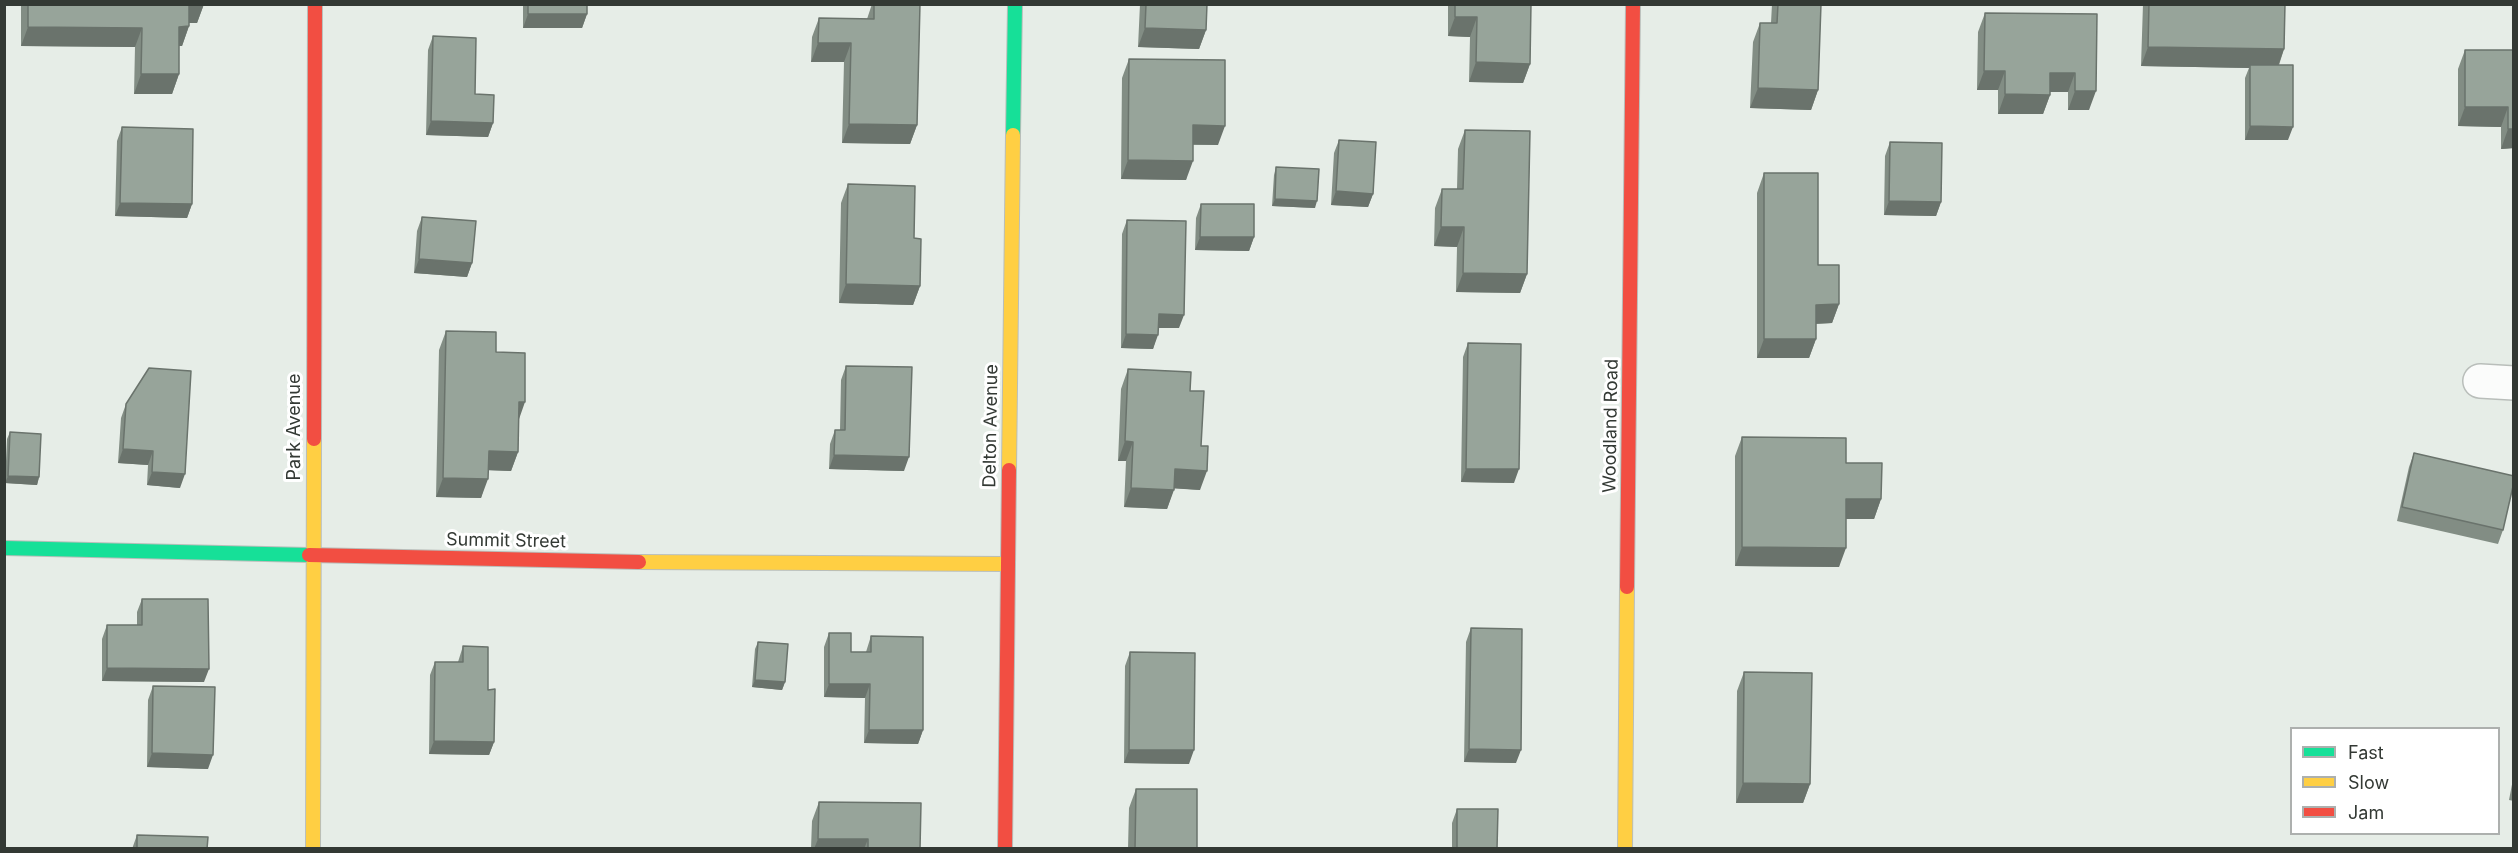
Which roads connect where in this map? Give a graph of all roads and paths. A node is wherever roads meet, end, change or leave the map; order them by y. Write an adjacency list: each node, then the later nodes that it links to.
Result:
1 (315, 4): 7 (street, Park Avenue)
2 (1015, 4): 8 (street, Delton Avenue)
3 (1633, 4): 11 (street, Woodland Road)
4 (2480, 381): 5 (street)
5 (2514, 383)
6 (4, 548): 7 (street, Summit Street)
7 (314, 555): 8 (street, Summit Street); 9 (street, Park Avenue)
8 (1007, 564): 10 (street, Delton Avenue)
9 (313, 849)
10 (1005, 849)
11 (1625, 849)

